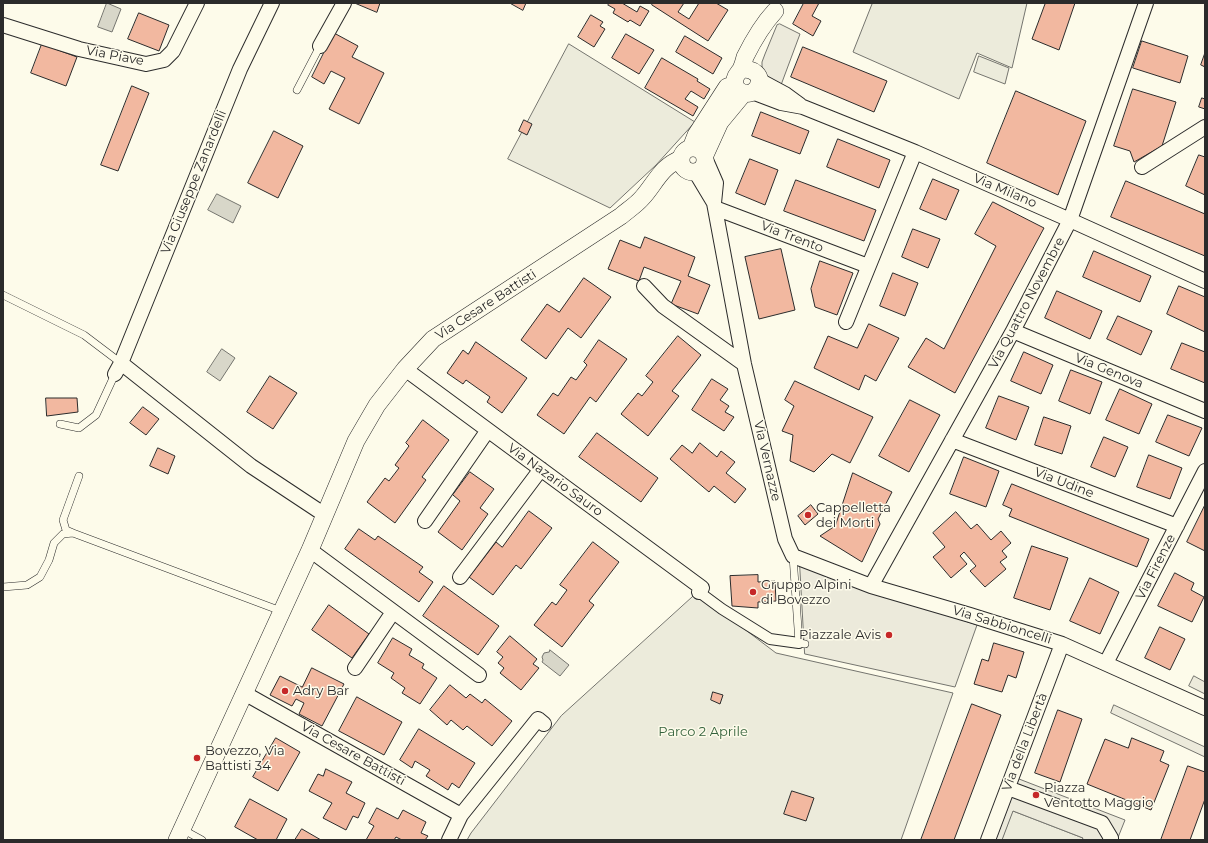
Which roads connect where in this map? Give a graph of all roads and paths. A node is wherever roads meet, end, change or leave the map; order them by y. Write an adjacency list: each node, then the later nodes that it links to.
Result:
1 (198, 3): 6 (street, Via Piave)
2 (272, 3): 23 (street, Via Giuseppe Zanardelli)
3 (344, 3): 7 (street)
4 (1146, 3): 15 (street, Via Quattro Novembre)
5 (777, 7): 8 (street)
6 (3, 24)
7 (320, 46): 9 (lane)
8 (748, 82): 11 (street, Via Milano); 12 (street)
9 (297, 90)
10 (1205, 127): 13 (street)
11 (915, 152): 15 (street, Via Milano); 16 (street)
12 (695, 161): 14 (street, Via Vernazze); 24 (street, Via Cesare Battisti)
13 (1142, 167)
14 (715, 205): 16 (street, Via Trento); 22 (street, Via Vernazze)
15 (1070, 220): 17 (street, Via Milano); 21 (street, Via Quattro Novembre)
16 (868, 266): 20 (street)
17 (1205, 281)
18 (644, 286): 22 (street)
19 (3, 295): 23 (lane)
20 (846, 322)
21 (1013, 332): 25 (street, Via Genova); 28 (street, Via Quattro Novembre)
22 (744, 364): 37 (street, Via Vernazze)
23 (118, 369): 26 (lane); 32 (street)
24 (405, 369): 27 (street, Via Nazario Sauro); 32 (street, Via Cesare Battisti)
25 (1205, 411)
26 (60, 424)
27 (488, 430): 29 (street, Via Nazario Sauro); 33 (street)
28 (952, 440): 34 (street, Via Udine); 39 (street, Via Quattro Novembre)
29 (541, 469): 38 (street); 41 (street, Via Nazario Sauro)
30 (1205, 471): 34 (street, Via Firenze)
31 (79, 476): 35 (lane)
32 (325, 515): 36 (street, Via Cesare Battisti)
33 (425, 521)
34 (1176, 526): 46 (street, Via Firenze)
35 (73, 534): 40 (lane); 42 (lane)
36 (310, 550): 42 (street, Via Cesare Battisti); 43 (street)
37 (793, 556): 39 (street, Via Sabbioncelli); 44 (lane)
38 (460, 577)
39 (871, 586): 45 (street, Via Sabbioncelli)
40 (3, 587)
41 (699, 592): 44 (street)
42 (281, 611): 49 (street, Via Cesare Battisti)
43 (393, 612): 47 (street); 48 (street)
44 (802, 644)
45 (1062, 644): 46 (street, Via Sabbioncelli); 52 (street, Via della Libertà)
46 (1106, 663): 50 (street, Via Sabbioncelli)
47 (355, 668)
48 (479, 675)
49 (244, 693): 53 (street, Via Cesare Battisti); 54 (street, Via Cesare Battisti)
50 (1205, 708)
51 (544, 724): 53 (street)
52 (1008, 788): 57 (street, Via della Libertà); 58 (street)
53 (461, 815): 56 (street)
54 (179, 835): 55 (lane)
55 (202, 840)
56 (449, 840)
57 (988, 840)
58 (1110, 840)

